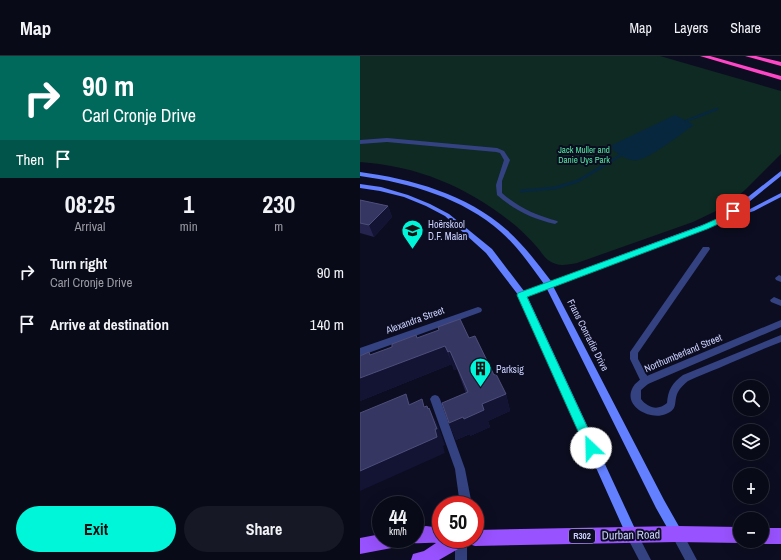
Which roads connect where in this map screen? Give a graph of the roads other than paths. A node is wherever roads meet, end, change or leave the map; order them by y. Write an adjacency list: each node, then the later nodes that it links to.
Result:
1 (702, 56): 8 (highway)
2 (707, 56): 7 (highway)
3 (748, 56): 6 (highway)
4 (757, 56): 5 (highway)
5 (781, 61)
6 (781, 64)
7 (781, 74)
8 (781, 78)
9 (360, 142): 15 (street)
10 (781, 173): 14 (main road)
11 (360, 174): 17 (main road, Frans Conradie Drive)
12 (360, 186): 18 (main road)
13 (781, 195): 14 (main road)
14 (724, 218): 17 (main road)
15 (555, 222)
16 (706, 249): 23 (street)
17 (549, 285): 18 (main road); 26 (main road, Frans Conradie Drive)
18 (522, 295): 27 (main road)
19 (478, 310): 22 (street, Alexandra Street)
20 (781, 323): 23 (street, Northumberland Street)
21 (781, 338): 23 (street, Northumberland Street)
22 (360, 352)
23 (645, 381)
24 (435, 399): 25 (street)
25 (464, 496)
26 (677, 534): 27 (main road, Durban Road / R302); 28 (main road, Durban Road / R302); 39 (street)
27 (632, 535): 31 (main road, Durban Road / R302); 38 (street)
28 (733, 535)
29 (769, 536): 30 (main road)
30 (781, 536)
31 (484, 538)
32 (372, 544): 33 (main road)
33 (360, 546)
34 (444, 548): 36 (main road)
35 (460, 548): 37 (street)
36 (419, 560)
37 (461, 560)
38 (645, 560)
39 (691, 560)

